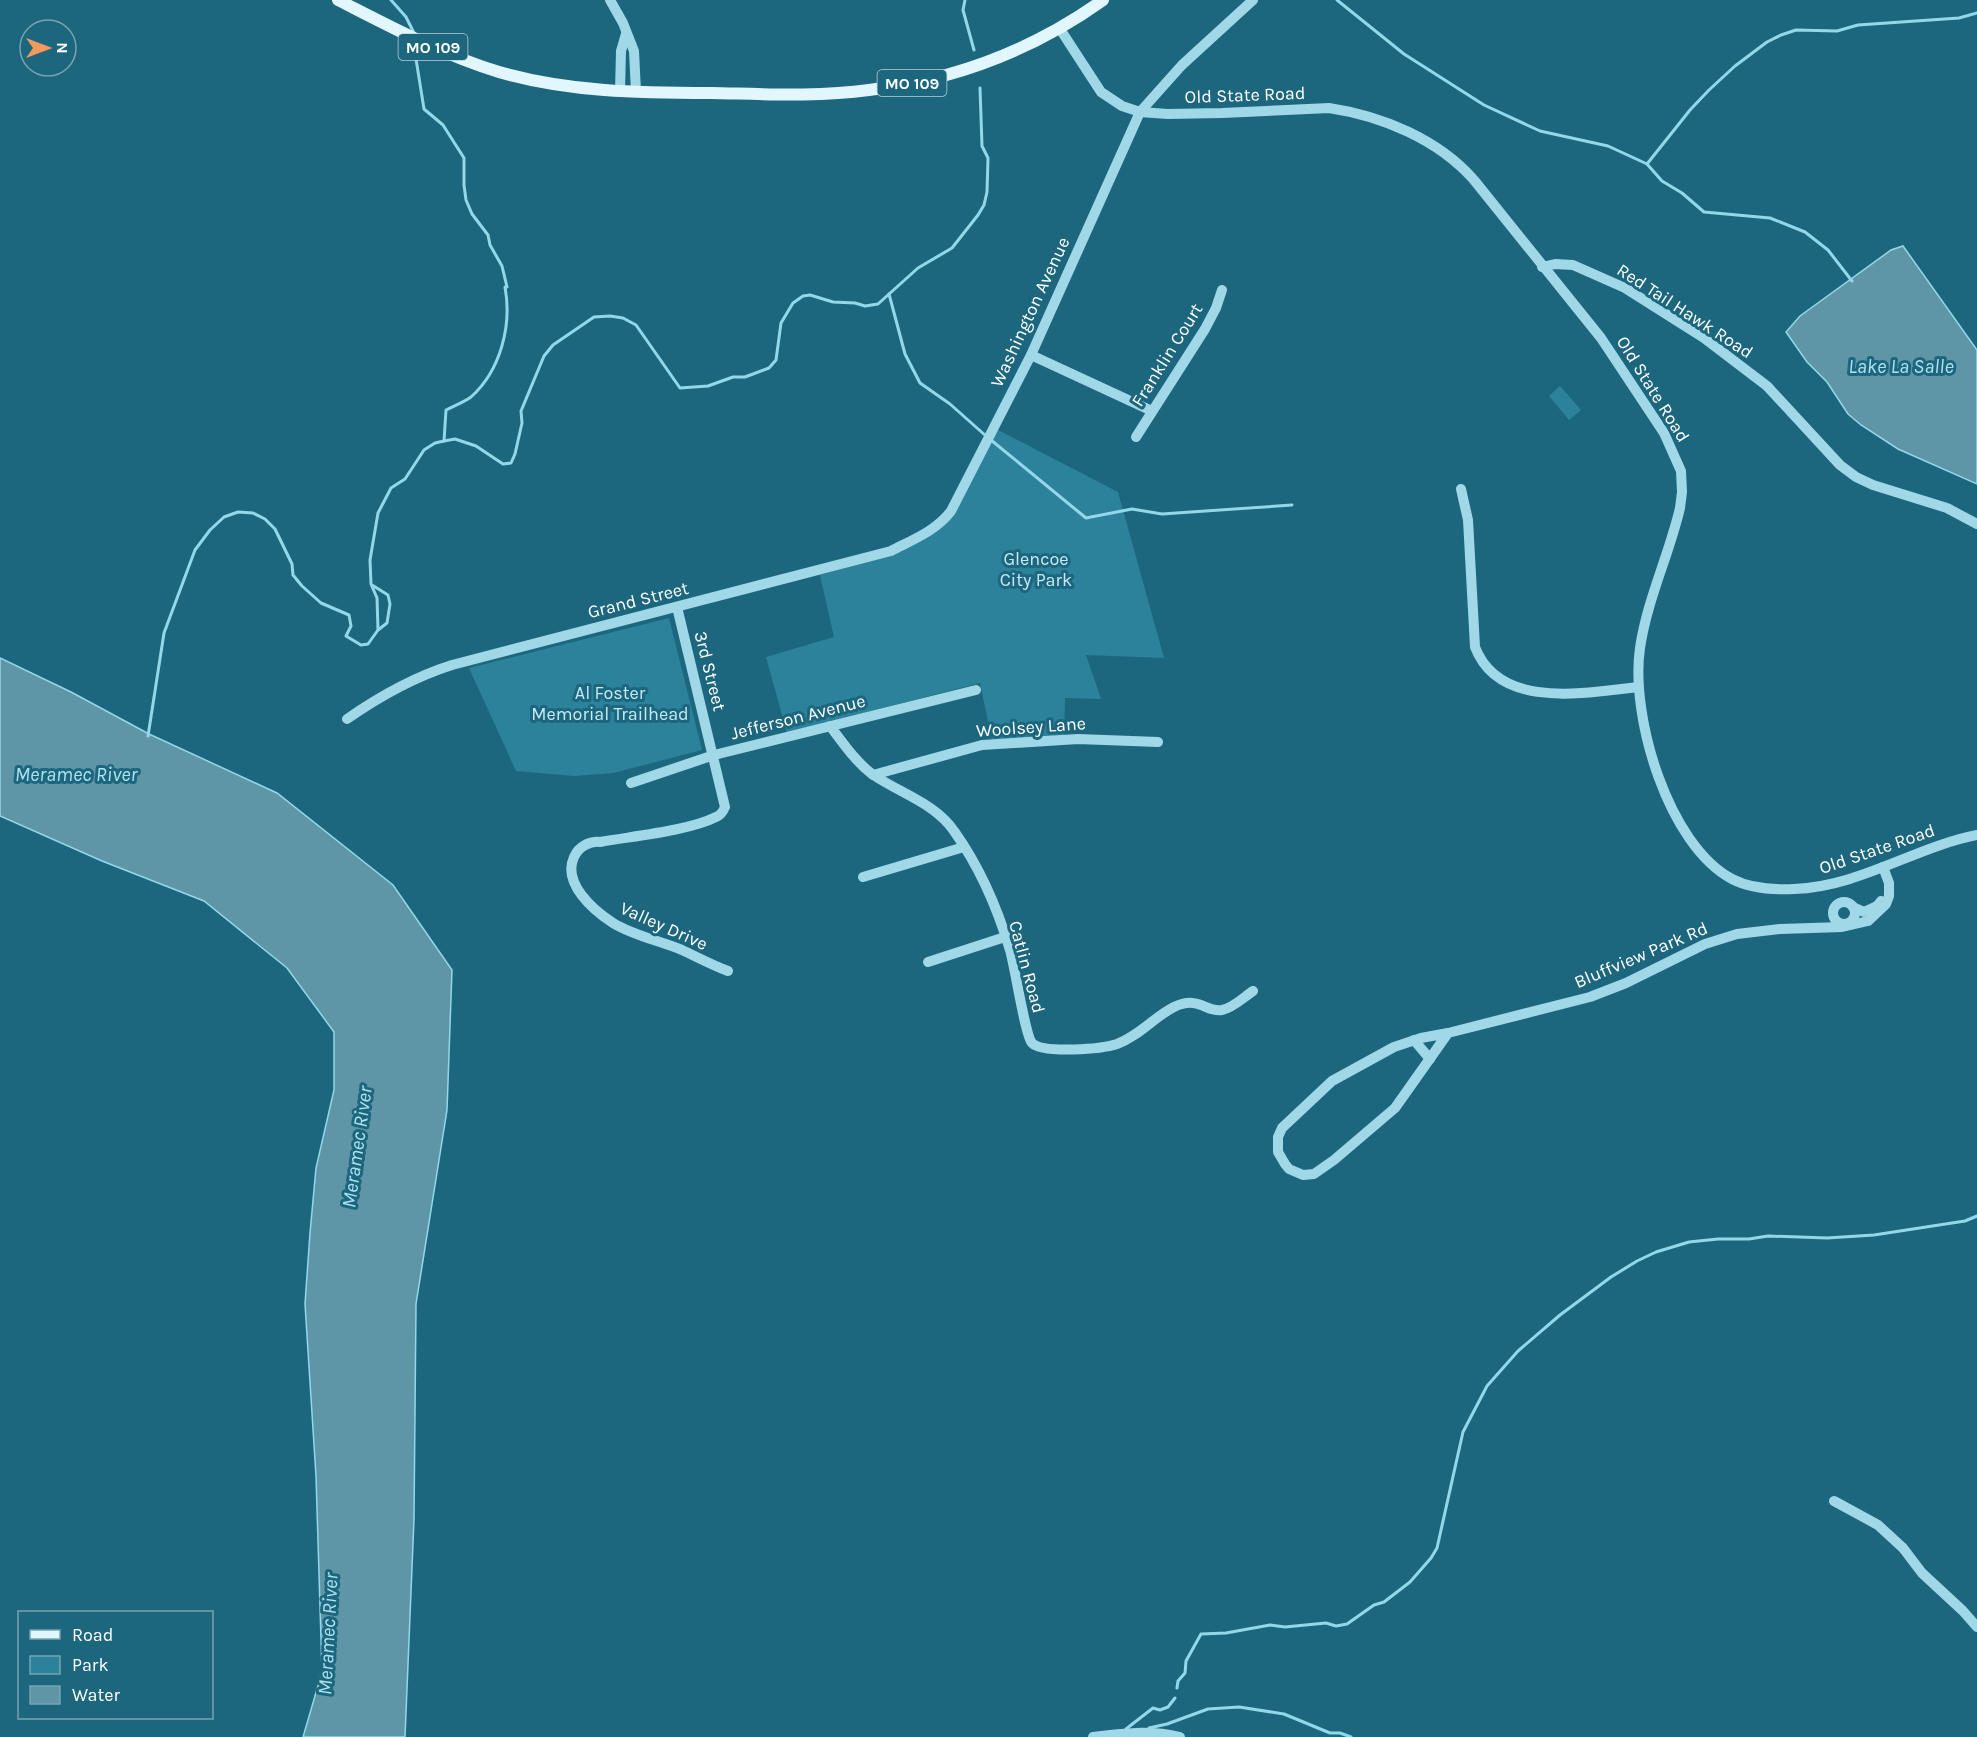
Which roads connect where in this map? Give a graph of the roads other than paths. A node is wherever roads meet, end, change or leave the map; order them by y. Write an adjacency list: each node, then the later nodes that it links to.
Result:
1 (338, 0): 7 (main road, MO 109)
2 (610, 0): 6 (street)
3 (1103, 0): 5 (main road, MO 109)
4 (1253, 0): 9 (street, Washington Avenue)
5 (1060, 29): 8 (main road, MO 109); 9 (street, Old State Road)
6 (626, 34): 7 (street); 8 (street)
7 (620, 91): 8 (main road, MO 109)
8 (636, 92)
9 (1140, 112): 10 (street, Old State Road); 12 (street, Washington Avenue)
10 (1542, 267): 17 (street, Red Tail Hawk Road); 19 (street, Old State Road)
11 (1222, 290): 13 (street, Franklin Court)
12 (1031, 355): 13 (street); 16 (street, Washington Avenue)
13 (1152, 411): 14 (street, Franklin Court)
14 (1136, 436)
15 (1461, 489): 19 (street)
16 (941, 522): 18 (street, Grand Street)
17 (1977, 524)
18 (677, 608): 21 (street, Grand Street); 24 (street, 3rd Street)
19 (1638, 687): 29 (street, Old State Road)
20 (976, 690): 22 (street, Jefferson Avenue)
21 (347, 719)
22 (830, 726): 24 (street, Jefferson Avenue); 25 (street, Catlin Road)
23 (1158, 742): 25 (street, Woolsey Lane)
24 (714, 755): 26 (street, Jefferson Avenue); 30 (street, 3rd Street)
25 (873, 775): 28 (street, Catlin Road)
26 (631, 783)
27 (1977, 835): 29 (street, Old State Road)
28 (964, 847): 31 (street); 35 (street, Catlin Road)
29 (1885, 873): 32 (street); 34 (street, Bluffview Park Rd)
30 (572, 875): 37 (street, Valley Drive)
31 (863, 877)
32 (1853, 907): 33 (street); 33 (street)
33 (1833, 910): 34 (street)
34 (1815, 928): 39 (street, Bluffview Park Rd)
35 (1005, 937): 36 (street); 38 (street, Catlin Road)
36 (928, 962)
37 (728, 971)
38 (1253, 991)
39 (1448, 1033): 40 (street, Bluffview Park Rd); 41 (street, Bluffview Park Rd)
40 (1414, 1040): 41 (street); 41 (street, Bluffview Park Rd)
41 (1430, 1059)
42 (1834, 1501): 43 (street)
43 (1977, 1627)
44 (1093, 1737): 45 (street)
45 (1180, 1737)

